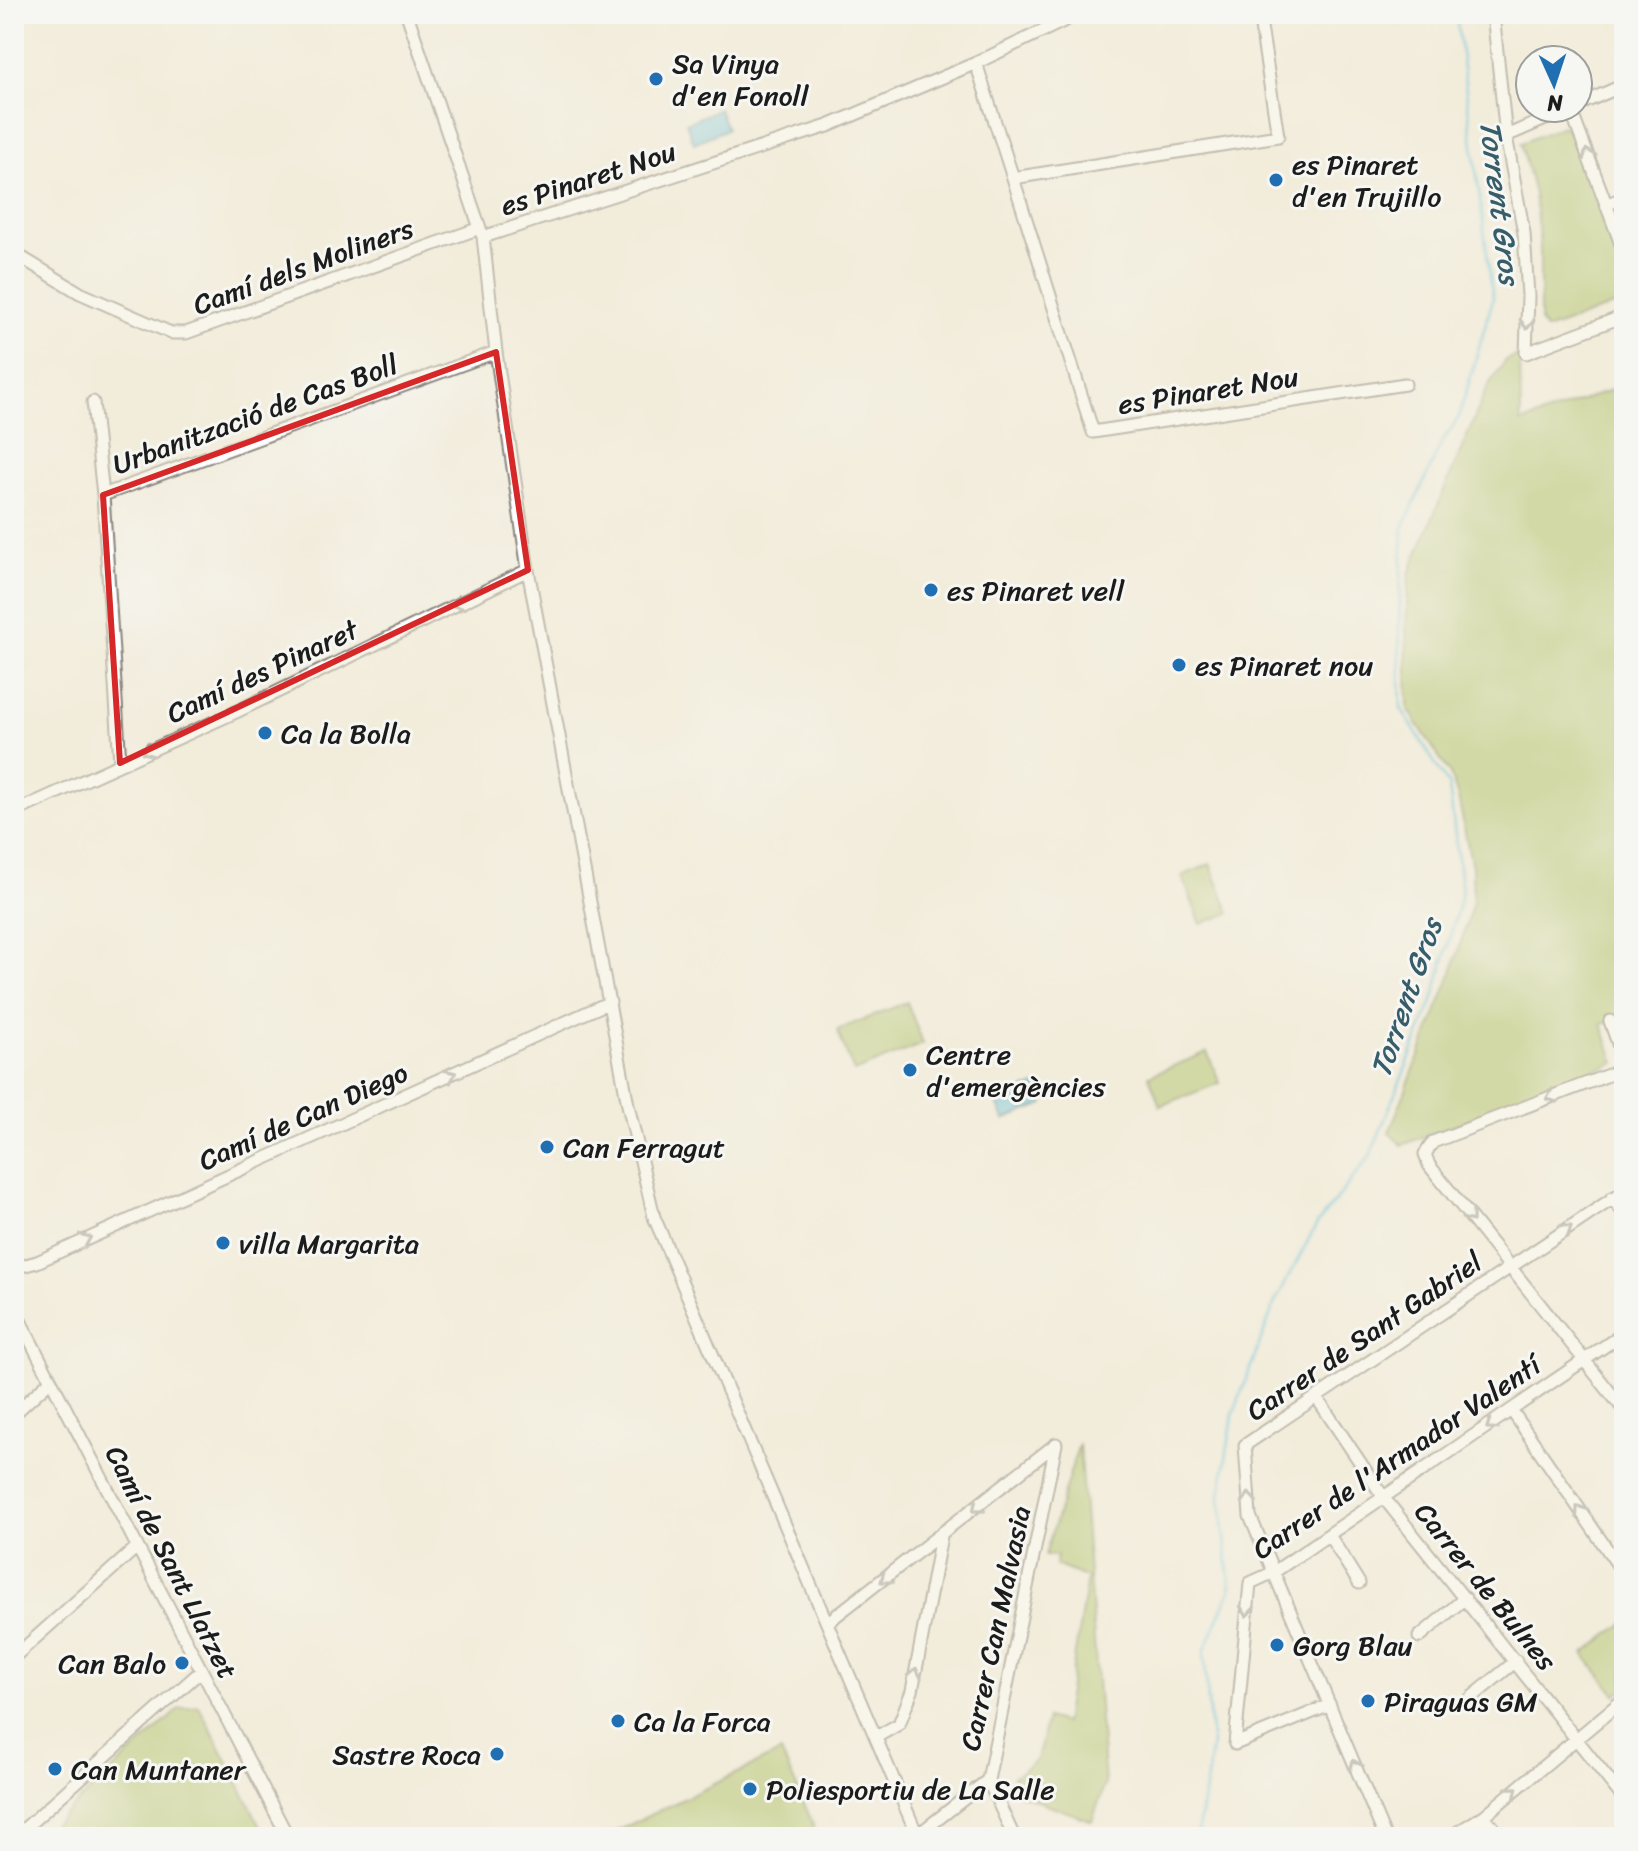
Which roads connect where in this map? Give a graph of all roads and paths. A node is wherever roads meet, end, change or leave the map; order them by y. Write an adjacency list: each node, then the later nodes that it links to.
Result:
1 (407, 14): 14 (street)
2 (1078, 14): 5 (street, es Pinaret Nou)
3 (1259, 14): 11 (street)
4 (1493, 14): 10 (street)
5 (976, 63): 11 (street, es Pinaret Nou); 14 (street, es Pinaret Nou)
6 (1624, 85): 7 (street)
7 (1594, 98)
8 (1534, 124): 10 (street)
9 (1577, 124): 13 (street, one-way to 9)
10 (1506, 136): 17 (street, one-way to 17)
11 (1013, 178): 19 (street, es Pinaret Nou)
12 (1624, 198): 13 (street)
13 (1607, 204): 15 (street)
14 (482, 232): 16 (street, Camí dels Moliners); 18 (street)
15 (1624, 252)
16 (14, 253)
17 (1624, 316)
18 (496, 352): 21 (street, Urbanització de Cas Boll); 22 (street)
19 (1405, 384)
20 (93, 402): 21 (street)
21 (103, 495): 23 (street, Urbanització de Cas Boll)
22 (528, 570): 23 (street, Camí des Pinaret, one-way to 23); 25 (street)
23 (120, 763): 24 (street, Camí des Pinaret)
24 (14, 812)
25 (610, 1002): 33 (street, Camí de Can Diego, one-way to 25); 50 (street)
26 (1610, 1021): 27 (street)
27 (1624, 1061)
28 (1624, 1069): 32 (street, one-way to 32)
29 (1624, 1191): 30 (street, Carrer de Sant Gabriel)
30 (1612, 1198): 31 (street); 32 (street, Carrer de Sant Gabriel, one-way to 30)
31 (1624, 1213)
32 (1509, 1267): 36 (street); 38 (street, Carrer de Sant Gabriel)
33 (14, 1268)
34 (14, 1309): 37 (street, Camí de Sant Llatzet)
35 (1624, 1333): 36 (street, Carrer de l'Armador Valentí)
36 (1583, 1360): 39 (street); 40 (street, Carrer de l'Armador Valentí)
37 (51, 1380): 41 (street); 45 (street, Camí de Sant Llatzet)
38 (1317, 1398): 42 (street, Carrer de Bulnes); 46 (street, Carrer de Sant Gabriel, one-way to 38)
39 (1624, 1410)
40 (1512, 1411): 42 (street, Carrer de l'Armador Valentí, one-way to 42); 47 (street, one-way to 40)
41 (14, 1414)
42 (1384, 1498): 43 (street, Carrer de l'Armador Valentí); 49 (street, Carrer de Bulnes)
43 (1329, 1535): 46 (street, Carrer de l'Armador Valentí); 48 (street)
44 (941, 1536): 50 (street, one-way to 50); 58 (street, one-way to 44); 60 (street, Carrer Can Malvasia, one-way to 44)
45 (137, 1547): 52 (street); 54 (street, Camí de Sant Llatzet)
46 (1274, 1572): 57 (street); 57 (street, Carrer de l'Armador Valentí, one-way to 57)
47 (1624, 1574)
48 (1359, 1583)
49 (1465, 1598): 51 (street); 53 (street, Carrer de Bulnes)
50 (828, 1622): 58 (street)
51 (1419, 1637)
52 (14, 1657)
53 (1516, 1661): 55 (street); 59 (street, Carrer de Bulnes)
54 (201, 1671): 64 (street); 65 (street, Camí de Sant Llatzet)
55 (1471, 1698)
56 (1624, 1699): 59 (street)
57 (1330, 1705): 67 (street, one-way to 57)
58 (878, 1736): 63 (street)
59 (1577, 1738): 61 (street, Carrer de Bulnes); 62 (street, one-way to 59)
60 (988, 1780): 63 (street, Carrer Can Malvasia); 66 (street)
61 (1624, 1799)
62 (1484, 1816): 68 (street); 69 (street)
63 (917, 1836)
64 (15, 1837)
65 (288, 1837)
66 (1014, 1837)
67 (1385, 1837)
68 (1450, 1837)
69 (1501, 1837)

